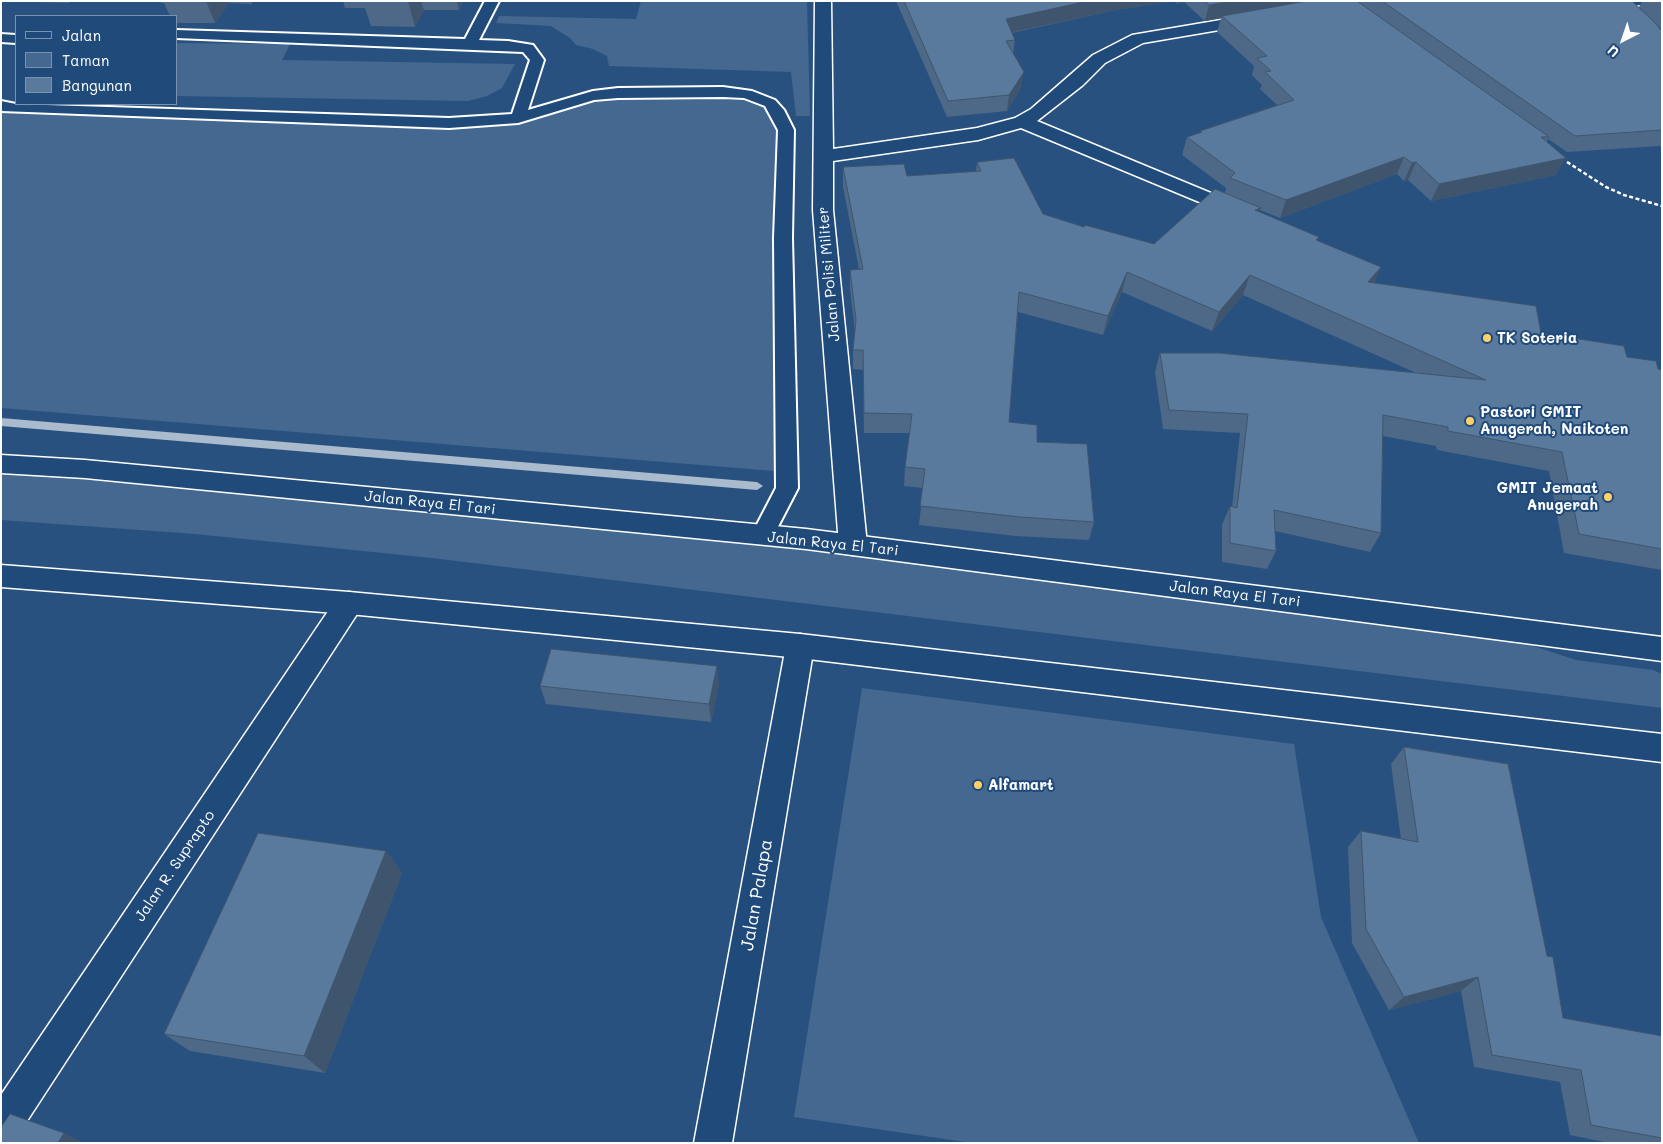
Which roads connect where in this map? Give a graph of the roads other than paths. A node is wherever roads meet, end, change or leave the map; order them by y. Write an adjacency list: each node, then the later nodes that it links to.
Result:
1 (492, 1): 11 (lane)
2 (823, 1): 15 (main road, Jalan Polisi Militer)
3 (1331, 1): 14 (main road)
4 (1658, 1): 5 (lane)
5 (1622, 3): 6 (lane); 7 (main road)
6 (1593, 4)
7 (1641, 20)
8 (178, 34): 11 (lane)
9 (1, 38): 10 (lane)
10 (15, 39)
11 (470, 43): 13 (lane)
12 (31, 105): 13 (lane)
13 (518, 118): 18 (lane)
14 (1022, 122): 15 (main road); 16 (main road)
15 (824, 156): 19 (main road, Jalan Polisi Militer)
16 (1259, 220)
17 (1, 464): 18 (main road, Jalan Raya El Tari)
18 (762, 536): 19 (main road, Jalan Raya El Tari)
19 (853, 545): 23 (main road, Jalan Raya El Tari)
20 (1, 576): 21 (main road)
21 (349, 603): 22 (main road); 25 (main road, Jalan R. Suprapto)
22 (800, 646): 24 (main road); 26 (main road, Jalan Palapa)
23 (1662, 649)
24 (1662, 748)
25 (1, 1128)
26 (713, 1143)

